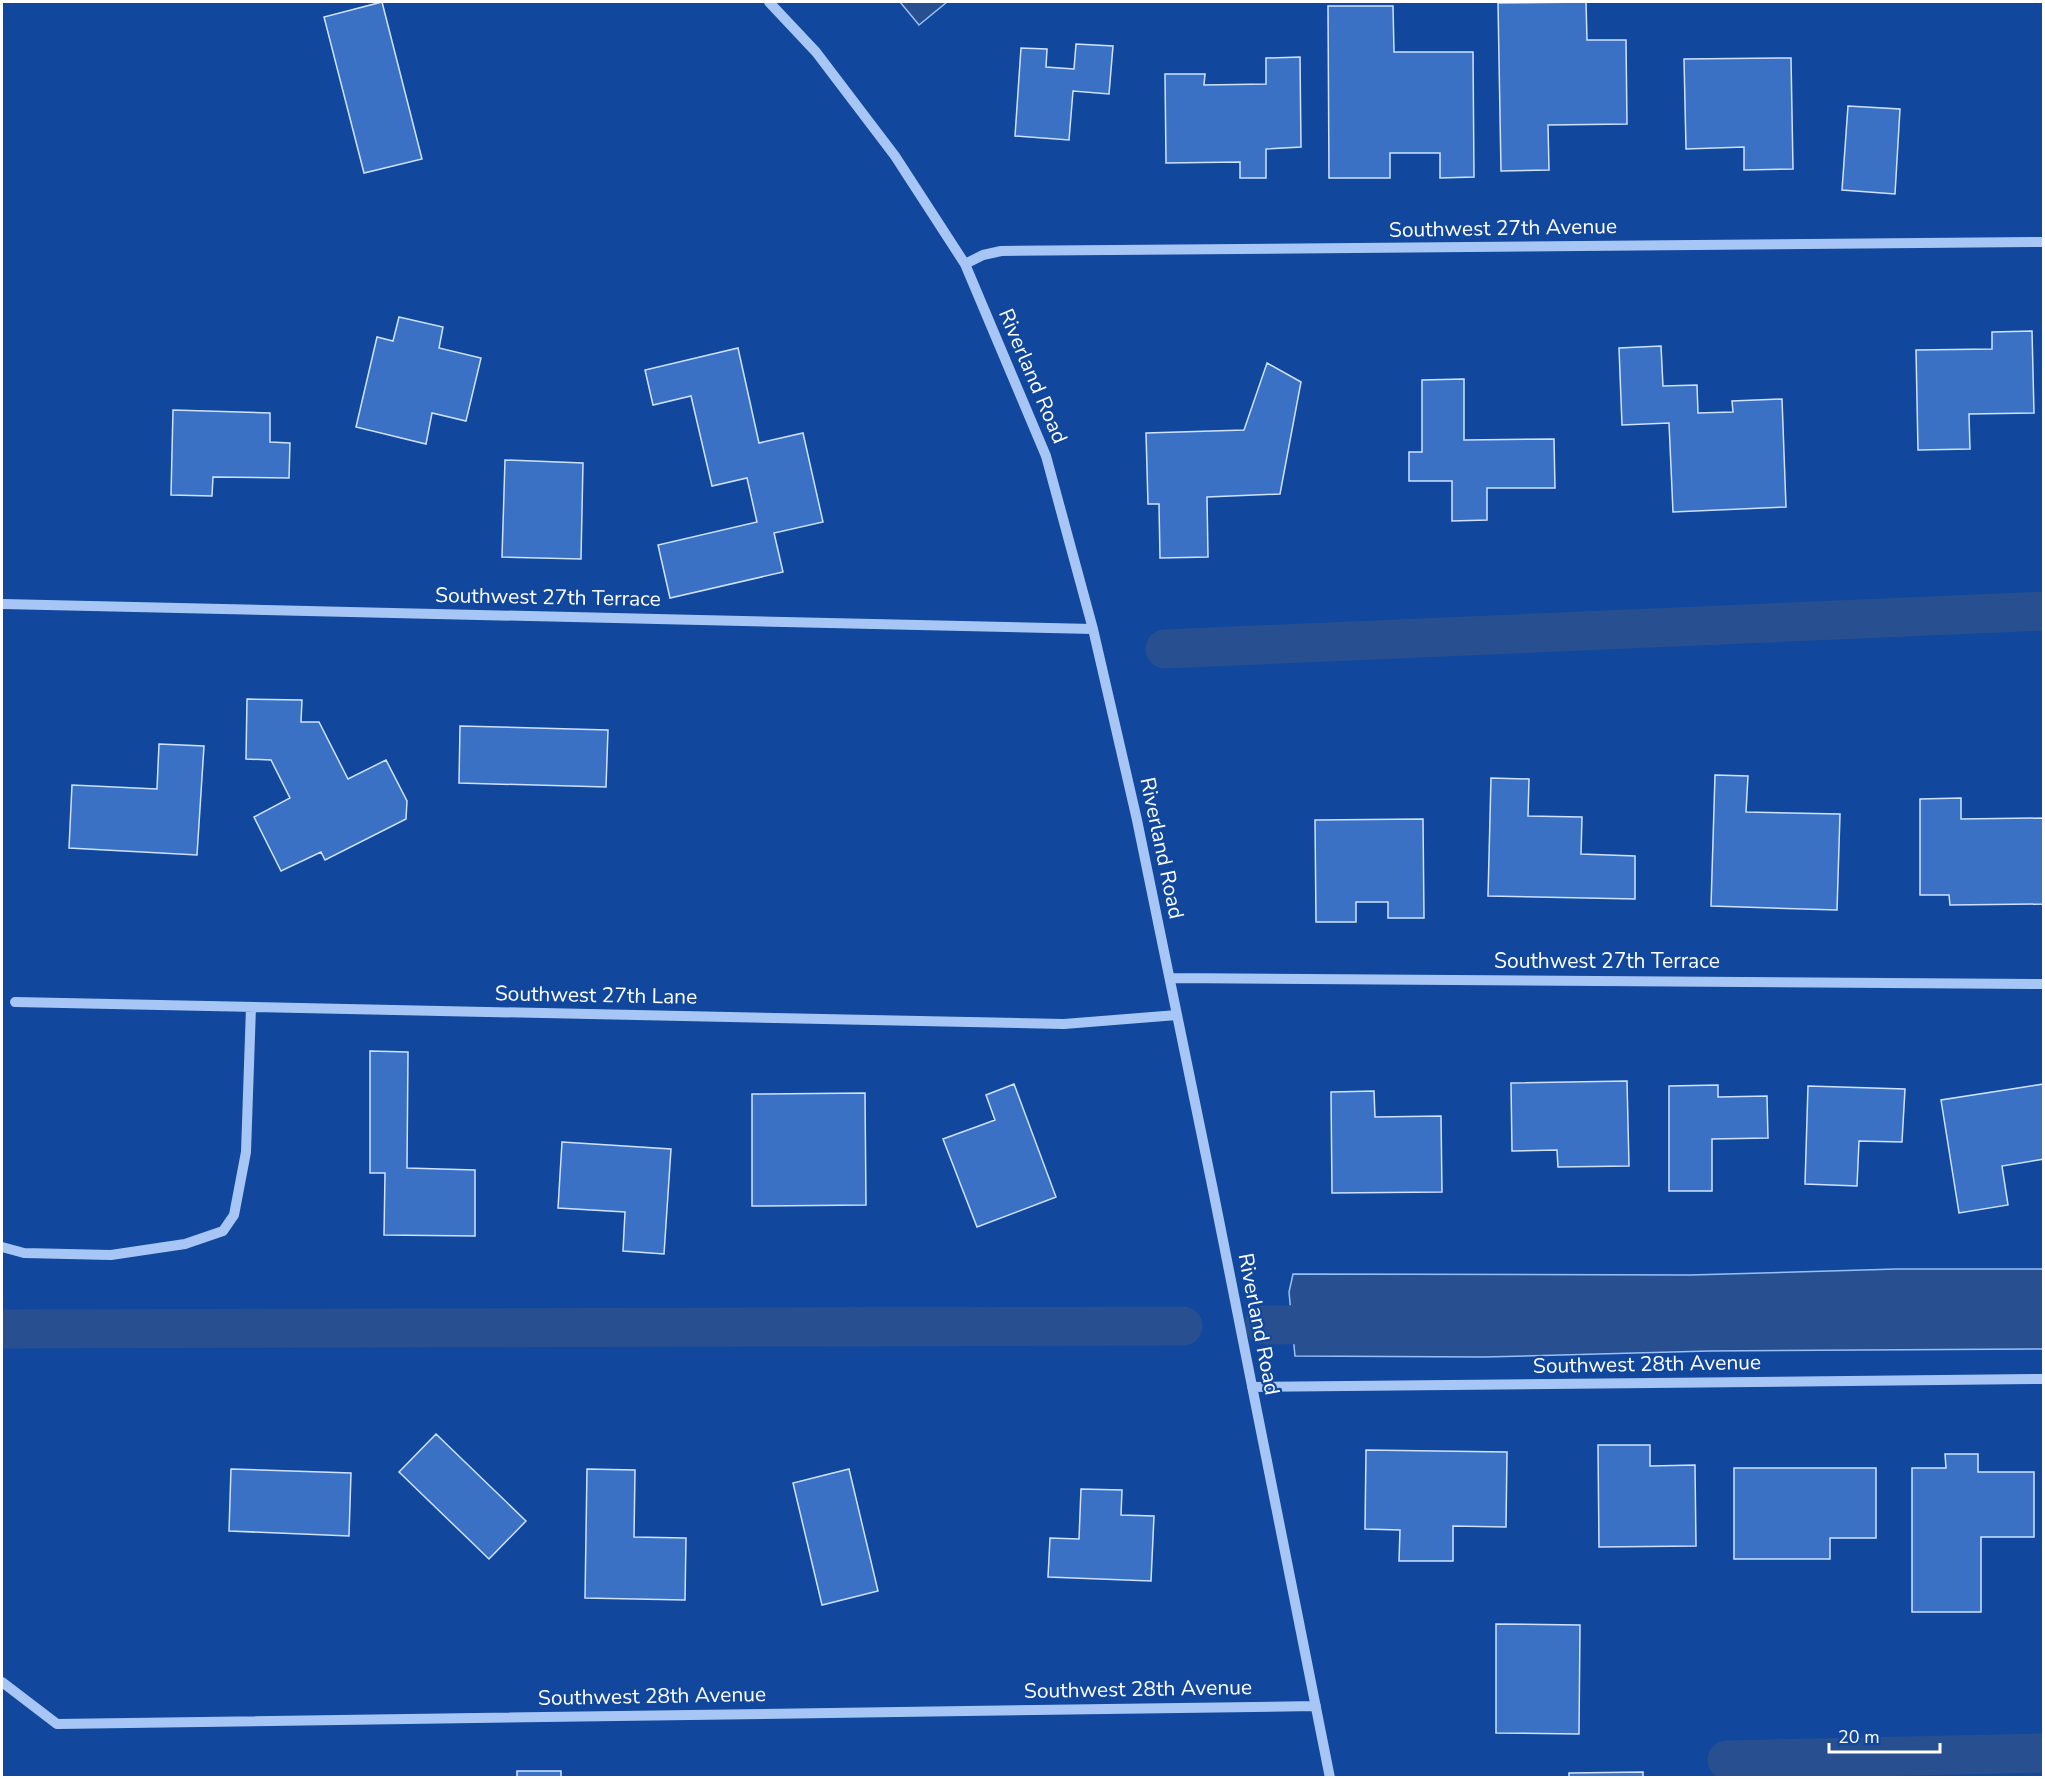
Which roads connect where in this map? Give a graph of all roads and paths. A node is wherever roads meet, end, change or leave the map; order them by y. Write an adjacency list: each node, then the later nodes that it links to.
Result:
1 (769, 2): 3 (street, Riverland Road)
2 (2043, 242): 3 (street, Southwest 27th Avenue)
3 (965, 264): 5 (street, Riverland Road)
4 (2, 604): 5 (street, Southwest 27th Terrace)
5 (1093, 629): 6 (street, Riverland Road)
6 (1170, 978): 7 (street, Southwest 27th Terrace); 10 (street, Riverland Road)
7 (2043, 984)
8 (15, 1002): 9 (street, Southwest 27th Lane)
9 (250, 1007): 10 (street, Southwest 27th Lane); 11 (street)
10 (1177, 1015): 13 (street, Riverland Road)
11 (2, 1247)
12 (2043, 1379): 13 (street, Southwest 28th Avenue)
13 (1252, 1387): 15 (street, Riverland Road)
14 (2, 1682): 15 (street, Southwest 28th Avenue)
15 (1316, 1706): 16 (street, Riverland Road)
16 (1330, 1778)

